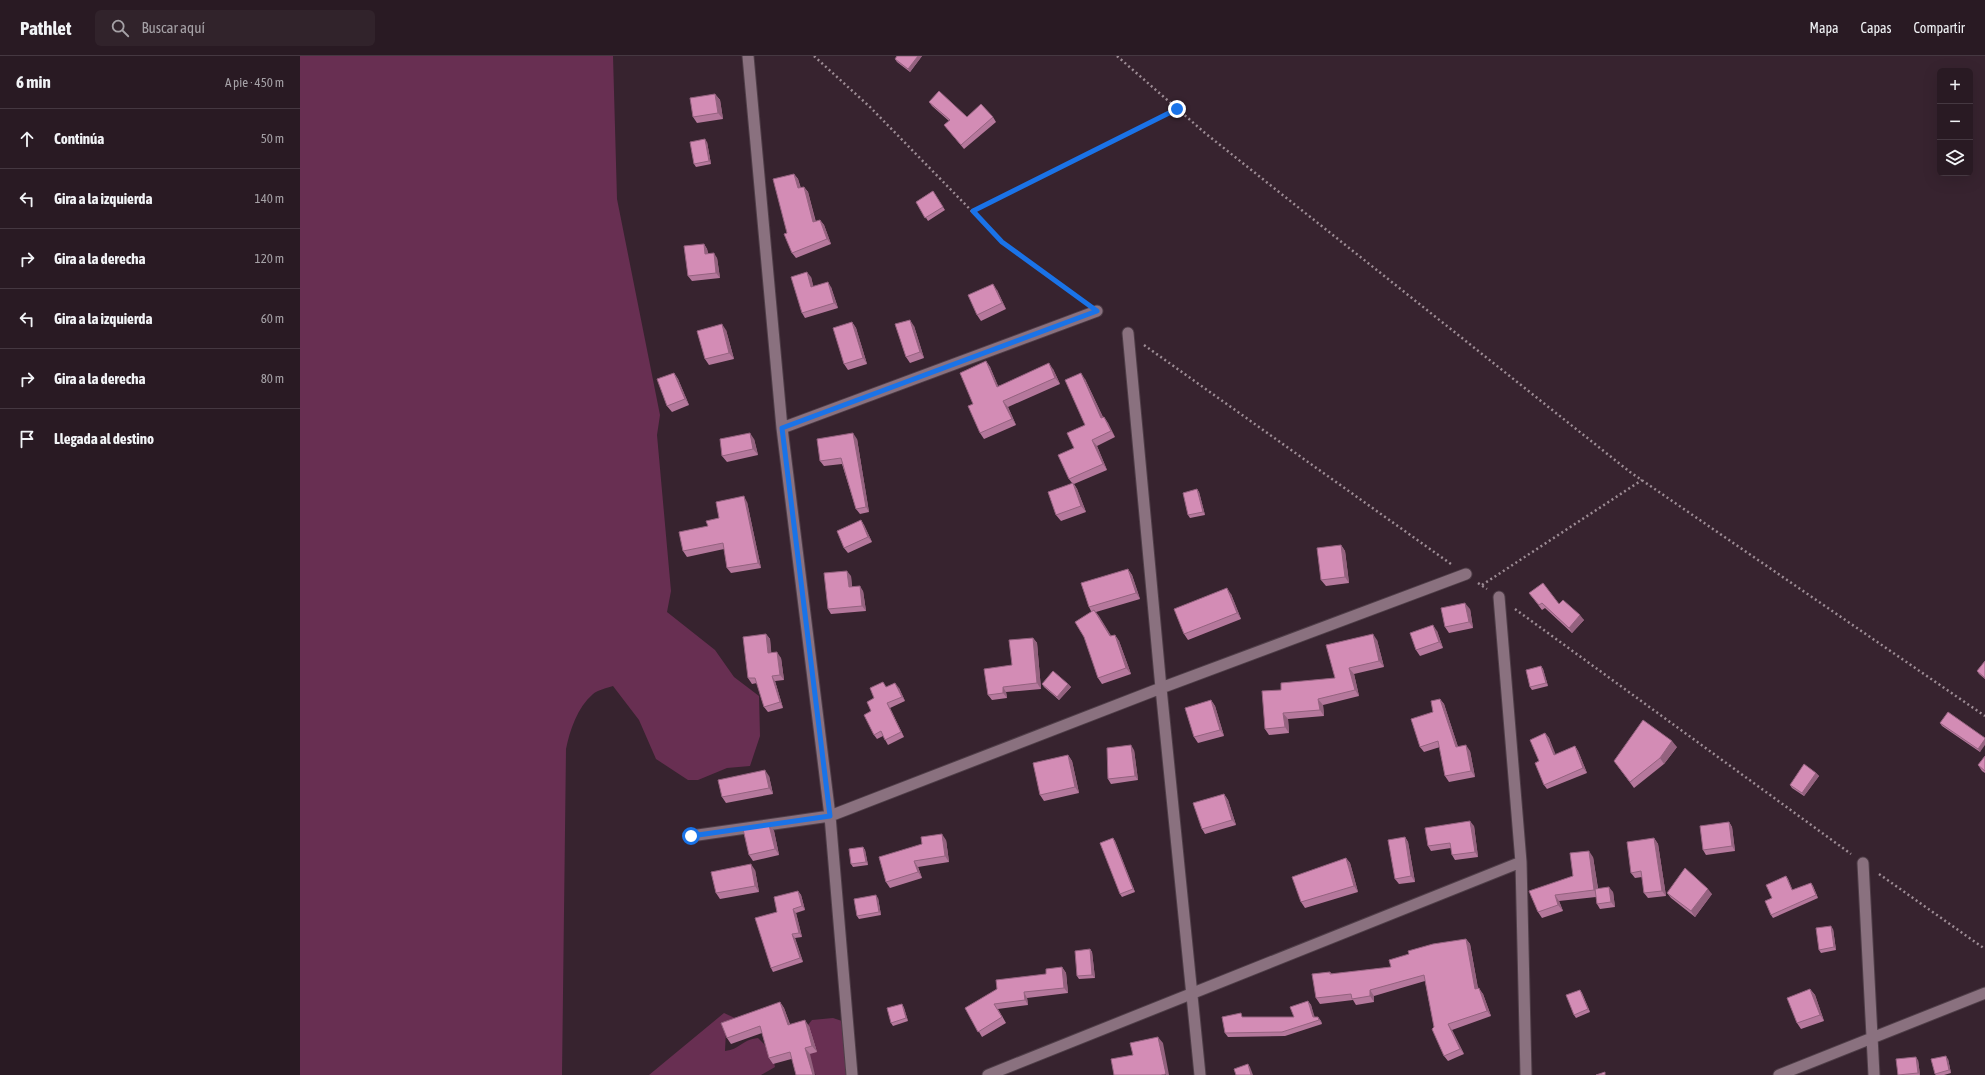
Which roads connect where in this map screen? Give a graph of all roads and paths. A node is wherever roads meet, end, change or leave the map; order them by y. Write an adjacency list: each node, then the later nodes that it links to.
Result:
1 (748, 56): 8 (street)
2 (814, 56): 5 (path)
3 (1117, 56): 4 (path)
4 (1177, 109): 5 (path); 9 (path)
5 (973, 211): 6 (path)
6 (1097, 311): 8 (street)
7 (1128, 333): 10 (path); 13 (street)
8 (782, 428): 15 (street)
9 (1642, 480): 11 (path); 14 (path)
10 (1466, 574): 11 (path); 13 (street)
11 (1482, 585): 12 (path)
12 (1499, 597): 17 (street); 18 (path)
13 (1161, 688): 15 (street); 20 (street)
14 (1985, 716)
15 (830, 816): 16 (street); 23 (street)
16 (691, 836)
17 (1521, 862): 20 (street); 26 (street)
18 (1863, 863): 19 (path); 22 (street)
19 (1985, 949)
20 (1193, 993): 24 (street); 25 (street)
21 (1985, 993): 22 (street)
22 (1873, 1037): 27 (street); 28 (street)
23 (852, 1075)
24 (988, 1075)
25 (1200, 1075)
26 (1526, 1075)
27 (1779, 1075)
28 (1874, 1075)

